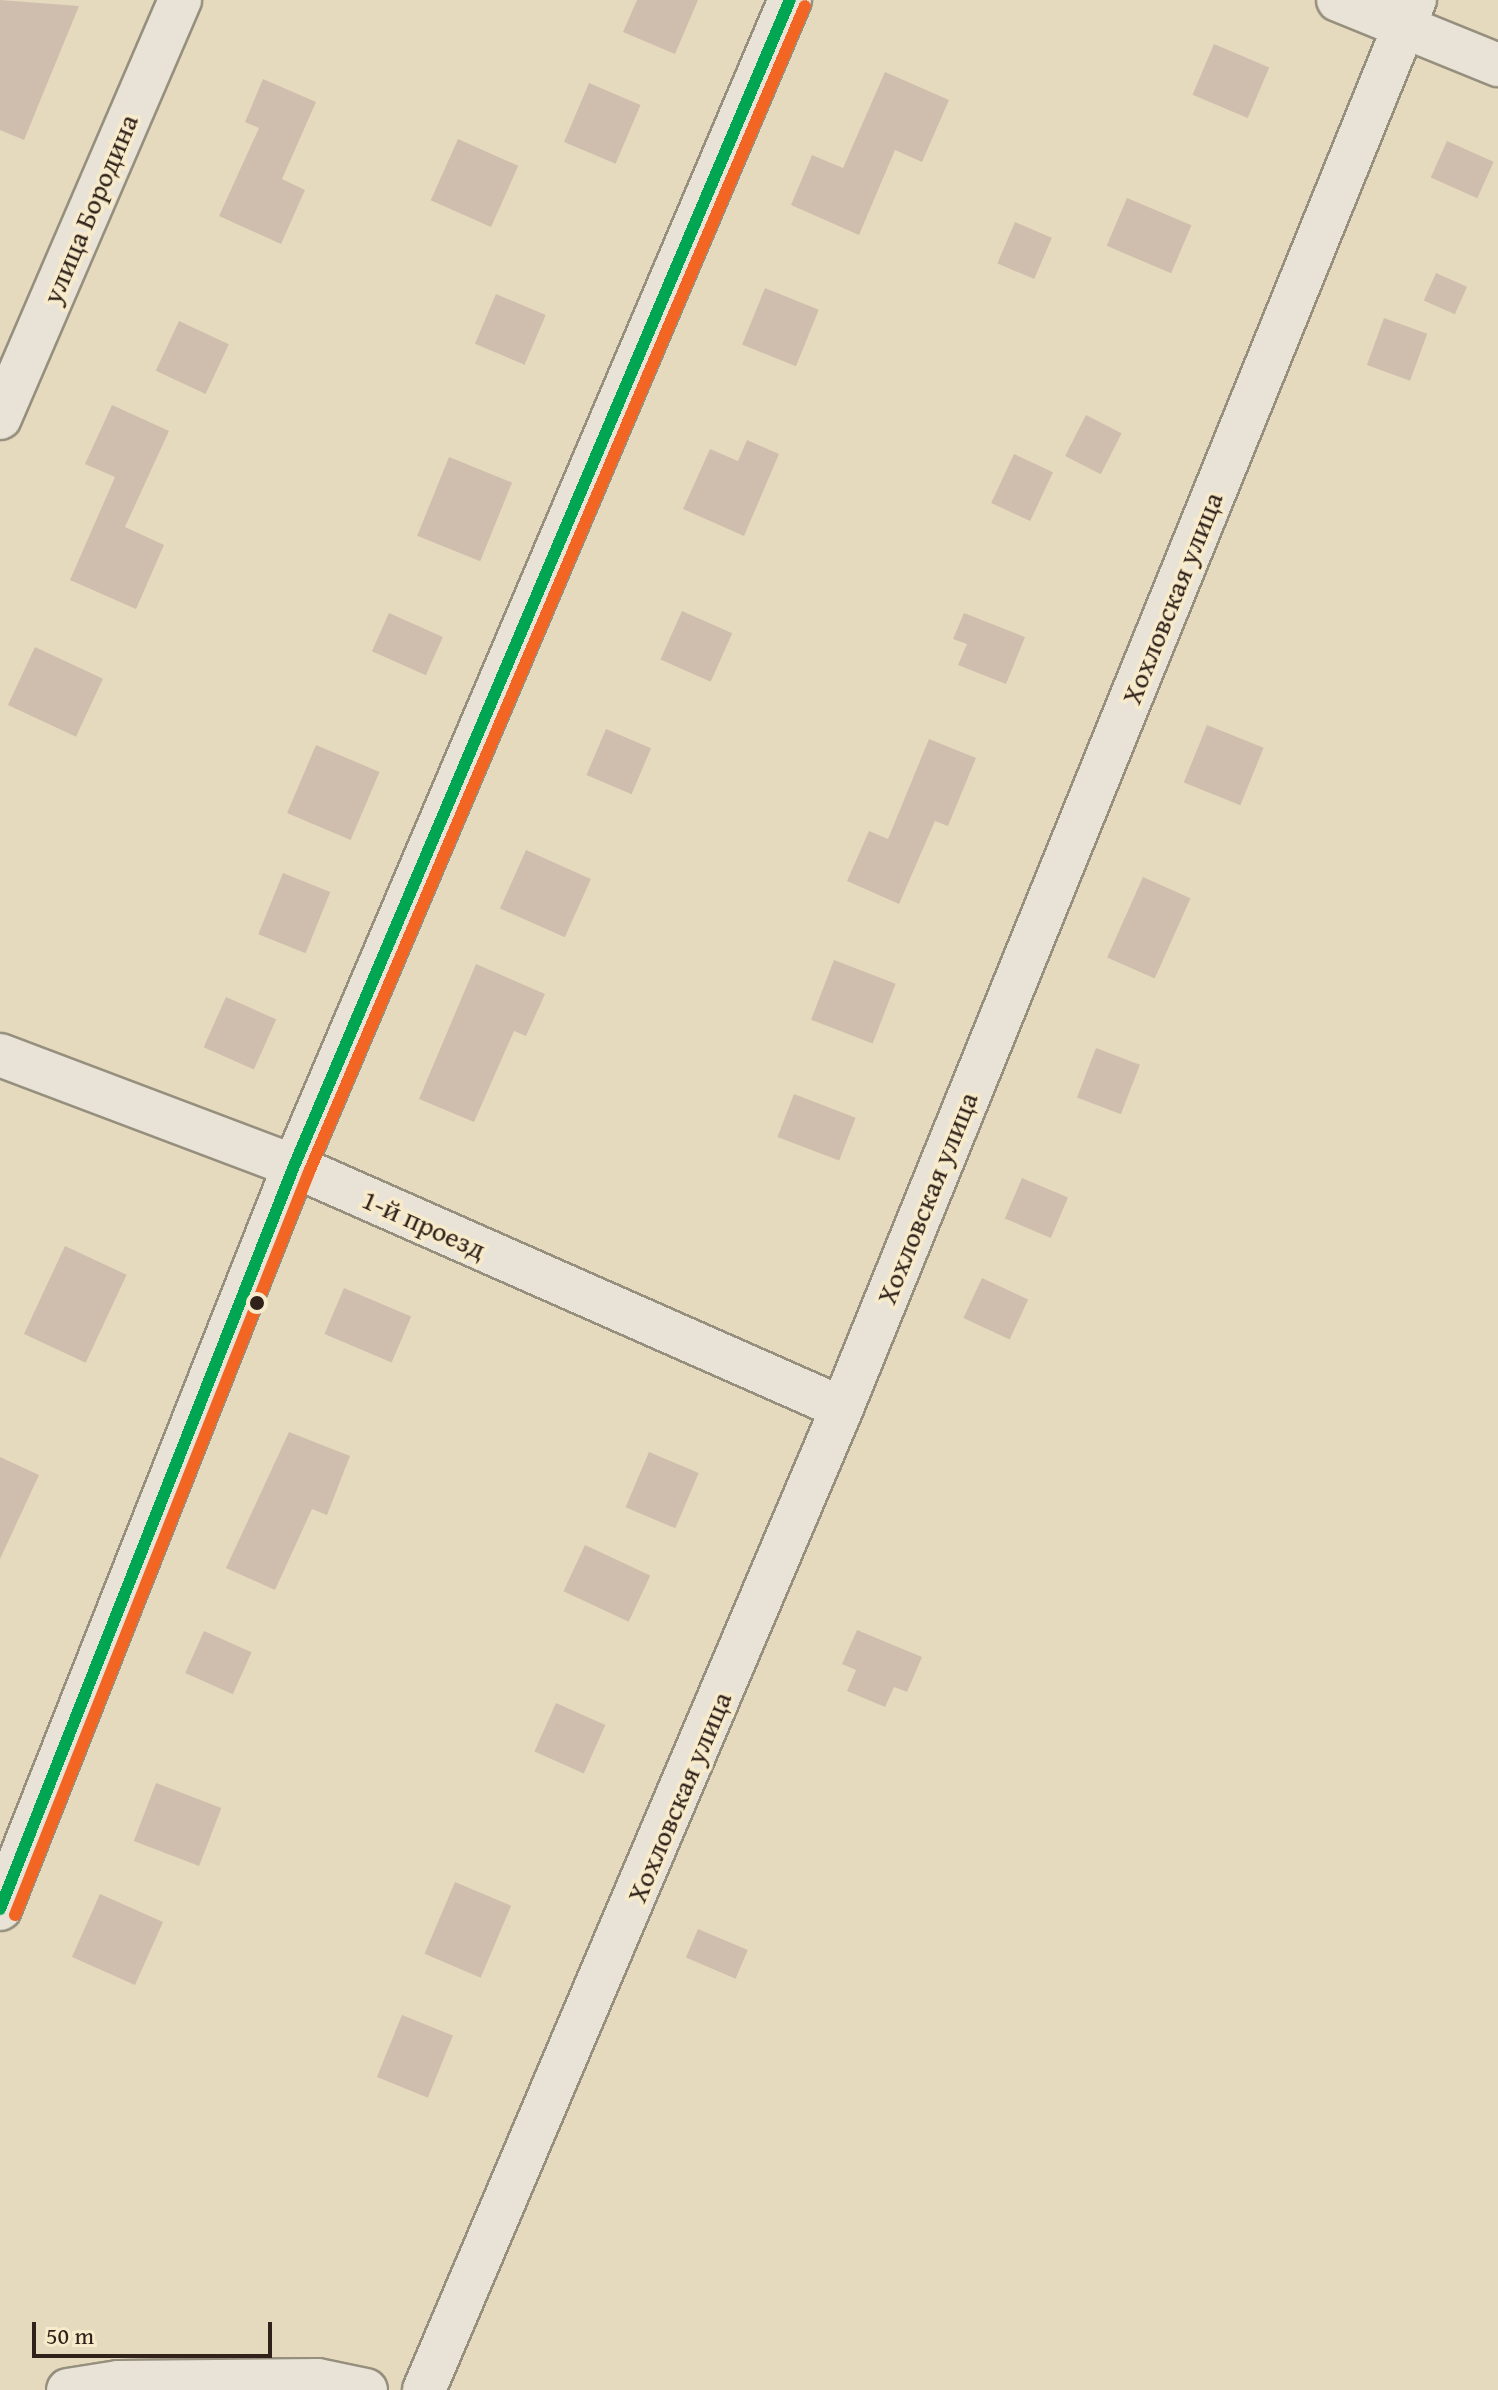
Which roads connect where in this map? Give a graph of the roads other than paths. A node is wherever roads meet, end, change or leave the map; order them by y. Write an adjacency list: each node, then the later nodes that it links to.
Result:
1 (180, 0): 6 (street, улица Бородина)
2 (790, 0): 8 (street)
3 (1338, 0): 4 (street)
4 (1409, 14): 5 (street); 9 (street, Хохловская улица)
5 (1498, 65)
6 (0, 418)
7 (0, 1055): 8 (street, 1-й проезд)
8 (294, 1166): 9 (street, 1-й проезд); 10 (street)
9 (842, 1408): 13 (street, Хохловская улица)
10 (0, 1909)
11 (68, 2390): 12 (street)
12 (366, 2390)
13 (424, 2390)

